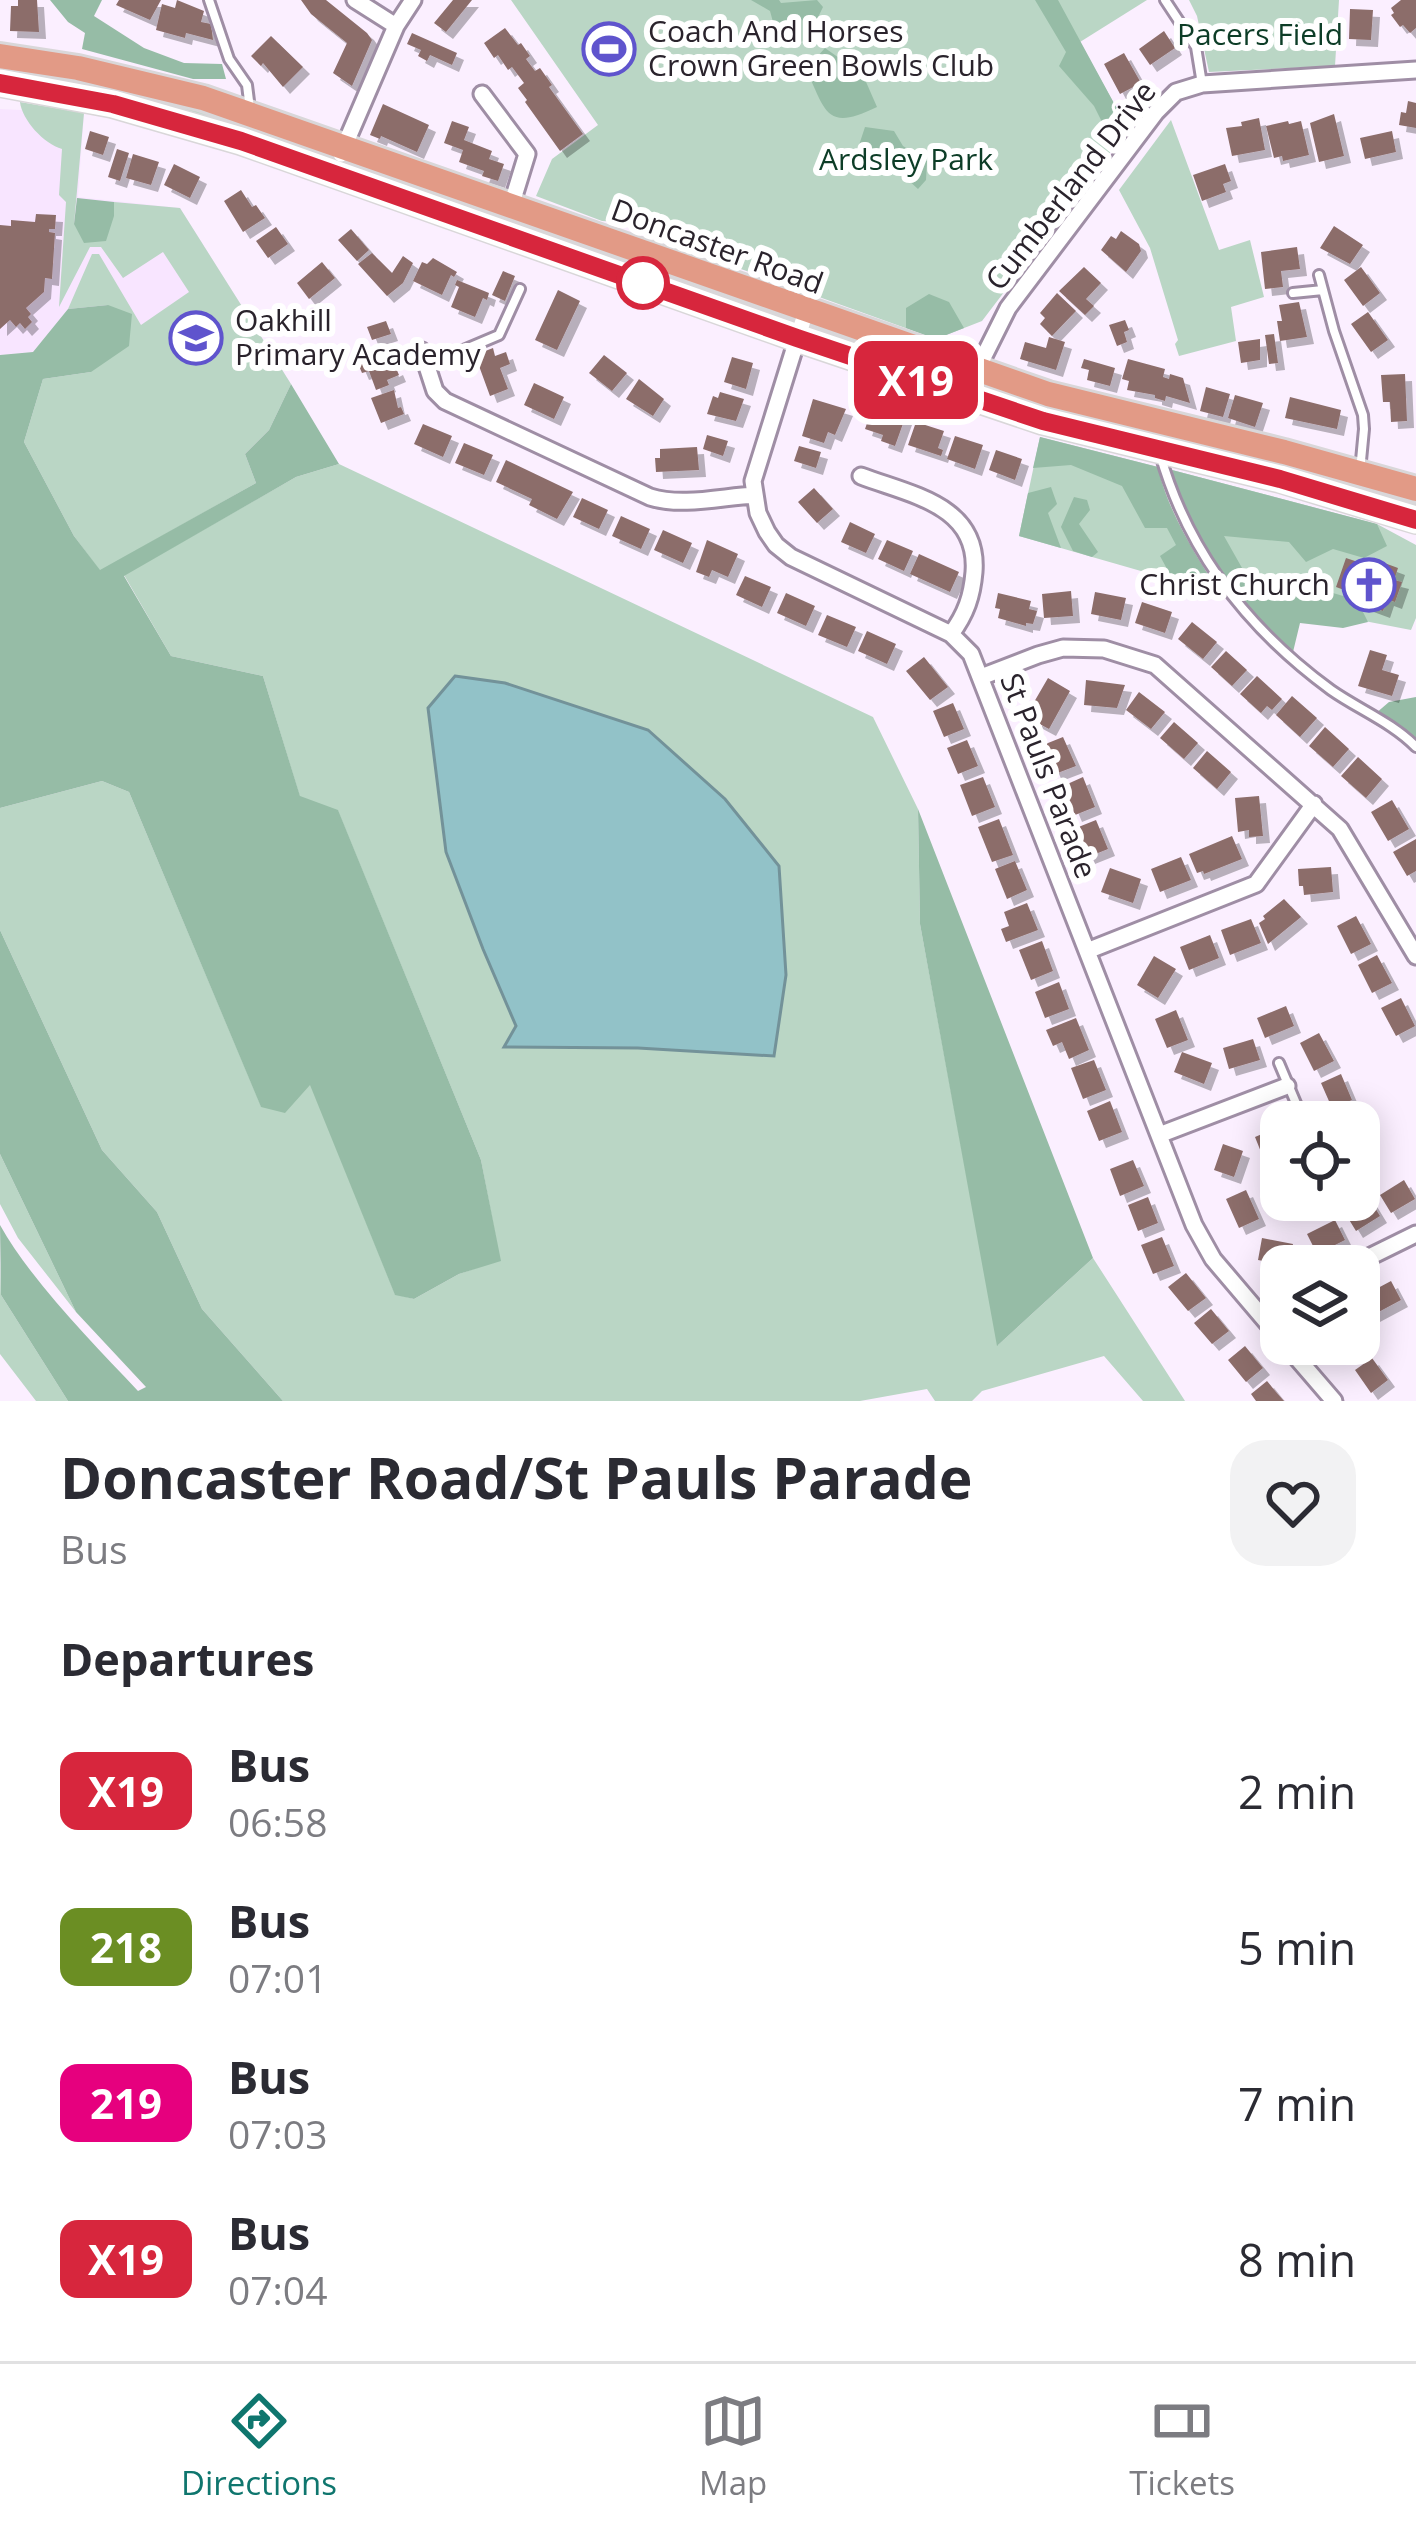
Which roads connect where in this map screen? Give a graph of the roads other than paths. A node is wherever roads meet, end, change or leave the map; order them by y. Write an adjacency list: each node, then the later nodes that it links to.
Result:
1 (209, 0): 11 (lane)
2 (355, 0): 5 (street)
3 (413, 0): 5 (street)
4 (1165, 0): 9 (lane)
5 (396, 26): 12 (street)
6 (0, 56): 11 (highway, Doncaster Road)
7 (1416, 70): 9 (street, Cumberland Drive)
8 (0, 83): 13 (highway, Doncaster Road)
9 (1202, 84): 22 (street, Cumberland Drive)
10 (482, 94): 14 (street)
11 (251, 114): 12 (highway, Doncaster Road)
12 (344, 148): 13 (street); 14 (highway, Doncaster Road)
13 (333, 172): 20 (highway, Doncaster Road)
14 (512, 206): 19 (highway, Doncaster Road)
15 (1319, 275): 17 (lane)
16 (520, 290): 21 (lane)
17 (1323, 290): 18 (lane); 25 (lane)
18 (1294, 292)
19 (806, 311): 20 (street); 22 (highway, Doncaster Road)
20 (797, 338): 23 (highway, Doncaster Road); 28 (street)
21 (424, 358): 28 (street)
22 (976, 369): 23 (street, Cumberland Drive); 25 (highway, Doncaster Road)
23 (957, 394): 24 (highway, Doncaster Road)
24 (1160, 451): 29 (highway, Doncaster Road); 32 (lane)
25 (1360, 472): 27 (highway, Doncaster Road)
26 (861, 476): 30 (street)
27 (1416, 489)
28 (754, 495): 30 (street)
29 (1416, 520)
30 (952, 634): 31 (street, St Pauls Parade)
31 (981, 677): 33 (street); 34 (street, St Pauls Parade)
32 (1414, 744)
33 (1314, 804): 34 (street); 35 (street)
34 (1088, 951): 39 (street, St Pauls Parade)
35 (1416, 956)
36 (1279, 1063): 37 (lane)
37 (1287, 1086): 38 (lane); 39 (street)
38 (1294, 1101)
39 (1159, 1136): 42 (street, St Pauls Parade)
40 (1416, 1234): 41 (street)
41 (1380, 1252)
42 (1260, 1315)
43 (1303, 1365): 44 (street, St Pauls Parade)
44 (1334, 1401)

